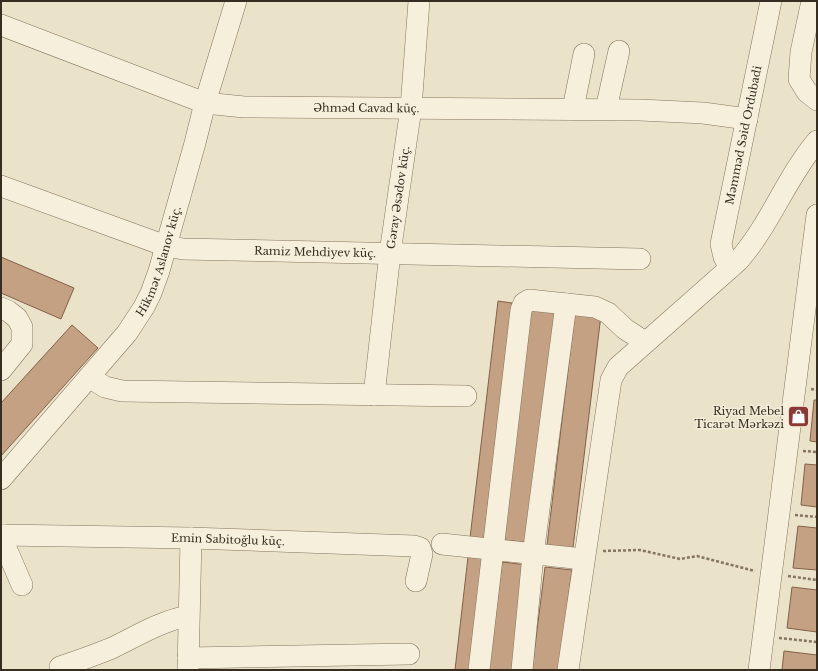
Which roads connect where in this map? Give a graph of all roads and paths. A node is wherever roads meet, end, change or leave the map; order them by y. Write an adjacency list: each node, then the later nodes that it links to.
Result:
1 (236, 1): 9 (street, Hikmət Aslanov küç.)
2 (419, 1): 10 (street, Gəray Əsədov küç.)
3 (771, 1): 13 (street, Məmməd Səid Ordubadi)
4 (812, 1): 8 (street)
5 (1, 25): 9 (street, Əhməd Cavad küç.)
6 (619, 51): 12 (street)
7 (584, 54): 11 (street)
8 (817, 100)
9 (205, 103): 10 (street, Əhməd Cavad küç.); 17 (street, Hikmət Aslanov küç.)
10 (411, 108): 11 (street, Əhməd Cavad küç.); 18 (street, Gəray Əsədov küç.)
11 (573, 109): 12 (street, Əhməd Cavad küç.)
12 (606, 110): 13 (street, Əhməd Cavad küç.)
13 (747, 119): 20 (street, Məmməd Səid Ordubadi)
14 (817, 141): 20 (street)
15 (1, 186): 17 (street, Ramiz Mehdiyev küç.)
16 (817, 215): 35 (street)
17 (166, 246): 18 (street, Ramiz Mehdiyev küç.); 25 (street, Hikmət Aslanov küç.)
18 (390, 253): 19 (street, Ramiz Mehdiyev küç.); 26 (street, Gəray Əsədov küç.)
19 (640, 259)
20 (730, 268): 23 (street)
21 (566, 304): 23 (street); 32 (street); 33 (street)
22 (1, 308): 24 (street)
23 (645, 342): 34 (street)
24 (1, 370)
25 (89, 378): 26 (street); 28 (street, Hikmət Aslanov küç.)
26 (374, 395): 27 (street)
27 (466, 396)
28 (1, 479)
29 (2, 535): 30 (street, Emin Sabitoğlu küç.); 38 (street)
30 (191, 538): 37 (street, Emin Sabitoğlu küç.); 39 (street)
31 (442, 544): 32 (street)
32 (493, 550): 33 (street); 46 (street)
33 (533, 555): 34 (street); 47 (street)
34 (583, 560): 35 (path); 48 (street)
35 (771, 574): 36 (path); 40 (street)
36 (817, 580)
37 (416, 581)
38 (22, 584)
39 (188, 616): 44 (street); 45 (street)
40 (762, 636): 41 (path); 49 (street)
41 (817, 642)
42 (409, 654): 43 (street)
43 (364, 663): 44 (street)
44 (188, 664)
45 (60, 667)
46 (479, 670)
47 (522, 670)
48 (568, 670)
49 (759, 670)

